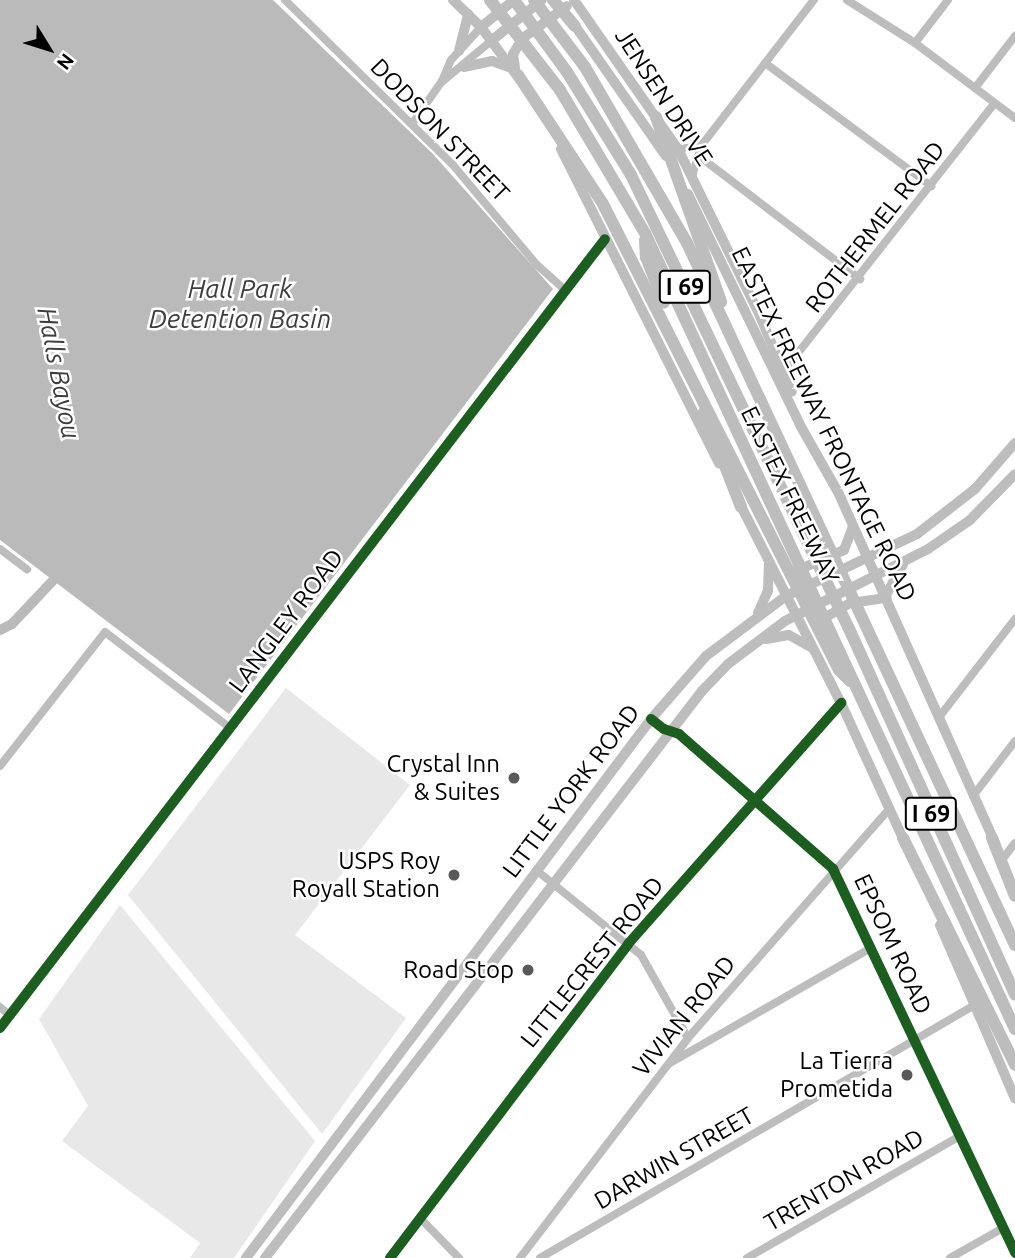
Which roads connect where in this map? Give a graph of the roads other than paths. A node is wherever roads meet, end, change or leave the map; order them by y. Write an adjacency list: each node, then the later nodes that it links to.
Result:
1 (285, 0): 28 (street, DODSON STREET)
2 (453, 0): 13 (main road)
3 (490, 0): 34 (highway, EASTEX FREEWAY / I 69)
4 (514, 0): 15 (main road); 85 (highway, I 69)
5 (534, 0): 39 (highway, EASTEX FREEWAY / I 69)
6 (542, 0): 17 (main road)
7 (555, 0): 14 (highway)
8 (574, 0): 12 (main road, JENSEN DRIVE)
9 (814, 0): 20 (street)
10 (847, 0): 18 (street)
11 (948, 0): 18 (street)
12 (582, 12): 22 (main road); 26 (main road, JENSEN DRIVE)
13 (468, 14): 15 (main road); 19 (main road)
14 (575, 26): 42 (main road, EASTEX FREEWAY FRONTAGE ROAD)
15 (481, 27): 17 (main road); 19 (street)
16 (1015, 36): 24 (street)
17 (491, 41): 21 (street); 22 (main road)
18 (915, 43): 24 (street)
19 (459, 51): 23 (street)
20 (765, 63): 29 (street); 33 (street)
21 (464, 67): 22 (main road); 23 (street)
22 (516, 72): 35 (main road); 46 (highway)
23 (442, 81): 28 (street)
24 (975, 88): 25 (street)
25 (995, 103): 27 (street); 33 (street, ROTHERMEL ROAD)
26 (656, 117): 30 (main road, JENSEN DRIVE); 39 (highway)
27 (1015, 118)
28 (412, 124): 37 (street, DODSON STREET)
29 (701, 146): 30 (street); 31 (street)
30 (678, 149): 32 (main road, JENSEN DRIVE)
31 (699, 156): 32 (street); 36 (street)
32 (692, 177): 38 (main road, JENSEN DRIVE)
33 (931, 186): 36 (street, ROTHERMEL ROAD)
34 (645, 233): 43 (highway); 46 (highway, EASTEX FREEWAY / I 69)
35 (605, 239): 37 (street, LANGLEY ROAD); 43 (main road)
36 (860, 279): 38 (street, ROTHERMEL ROAD)
37 (565, 290): 64 (street, LANGLEY ROAD)
38 (783, 372): 42 (main road, JENSEN DRIVE)
39 (746, 375): 81 (highway, EASTEX FREEWAY / I 69)
40 (1015, 443): 47 (main road, LITTLE YORK ROAD)
41 (1015, 474): 48 (main road, LITTLE YORK ROAD)
42 (835, 487): 44 (main road, EASTEX FREEWAY FRONTAGE ROAD)
43 (741, 506): 49 (main road)
44 (853, 526): 47 (main road, EASTEX FREEWAY FRONTAGE ROAD); 49 (main road)
45 (0, 549): 50 (street)
46 (788, 550): 90 (highway, EASTEX FREEWAY / I 69)
47 (868, 558): 51 (main road, EASTEX FREEWAY FRONTAGE ROAD); 52 (main road, LITTLE YORK ROAD)
48 (906, 560): 51 (main road, LITTLE YORK ROAD); 53 (main road)
49 (769, 562): 52 (main road); 55 (main road)
50 (27, 569)
51 (876, 575): 53 (main road, EASTEX FREEWAY FRONTAGE ROAD); 54 (main road, LITTLE YORK ROAD)
52 (786, 596): 54 (main road); 55 (main road, LITTLE YORK ROAD)
53 (886, 596): 58 (main road); 62 (main road, EASTEX FREEWAY FRONTAGE ROAD)
54 (796, 615): 57 (main road, LITTLE YORK ROAD); 58 (main road)
55 (757, 616): 59 (main road, LITTLE YORK ROAD)
56 (1015, 619): 62 (street)
57 (757, 642): 58 (main road); 60 (main road, LITTLE YORK ROAD)
58 (811, 645): 61 (main road)
59 (714, 649): 60 (main road); 63 (main road, LITTLE YORK ROAD)
60 (728, 664): 65 (main road, LITTLE YORK ROAD)
61 (841, 703): 69 (street, LITTLECREST ROAD); 70 (main road)
62 (940, 716): 68 (main road, EASTEX FREEWAY FRONTAGE ROAD)
63 (651, 719): 65 (street, EPSOM ROAD); 76 (main road, LITTLE YORK ROAD)
64 (230, 728): 67 (street); 88 (street, LANGLEY ROAD)
65 (670, 731): 69 (street, EPSOM ROAD); 77 (main road, LITTLE YORK ROAD)
66 (1015, 741): 68 (street)
67 (0, 766)
68 (973, 796): 72 (main road, EASTEX FREEWAY FRONTAGE ROAD)
69 (755, 799): 75 (street, EPSOM ROAD); 80 (street, LITTLECREST ROAD)
70 (890, 808): 71 (main road); 75 (street, VIVIAN ROAD)
71 (903, 838): 87 (main road); 94 (highway)
72 (992, 838): 74 (main road, EASTEX FREEWAY FRONTAGE ROAD); 79 (highway)
73 (1015, 843): 74 (street)
74 (1002, 860): 78 (main road, EASTEX FREEWAY FRONTAGE ROAD)
75 (833, 869): 82 (street, EPSOM ROAD); 91 (street, VIVIAN ROAD)
76 (536, 870): 77 (street); 83 (main road, LITTLE YORK ROAD)
77 (554, 885): 80 (street); 84 (main road, LITTLE YORK ROAD)
78 (1015, 887)
79 (1015, 896)
80 (628, 944): 91 (street); 97 (street, LITTLECREST ROAD)
81 (1015, 945)
82 (871, 948): 92 (street, EPSOM ROAD); 93 (street)
83 (456, 979): 84 (main road); 100 (main road, LITTLE YORK ROAD)
84 (474, 993): 101 (main road, LITTLE YORK ROAD)
85 (1015, 994)
86 (0, 1007): 88 (street)
87 (972, 1007): 92 (street, DARWIN STREET); 95 (main road)
88 (10, 1015): 89 (street, LANGLEY ROAD)
89 (0, 1028)
90 (1015, 1029)
91 (688, 1038): 93 (street, VIVIAN ROAD)
92 (915, 1042): 96 (street, EPSOM ROAD); 105 (street, DARWIN STREET)
93 (669, 1063): 104 (street, VIVIAN ROAD)
94 (1015, 1065)
95 (1015, 1098)
96 (960, 1136): 98 (street, EPSOM ROAD); 106 (street, TRENTON ROAD)
97 (420, 1218): 102 (street, LITTLECREST ROAD); 103 (street)
98 (1003, 1227): 99 (street, EPSOM ROAD); 107 (street)
99 (1015, 1253)
100 (246, 1258)
101 (265, 1258)
102 (390, 1258)
103 (459, 1258)
104 (520, 1258)
105 (540, 1258)
106 (747, 1258)
107 (950, 1258)

